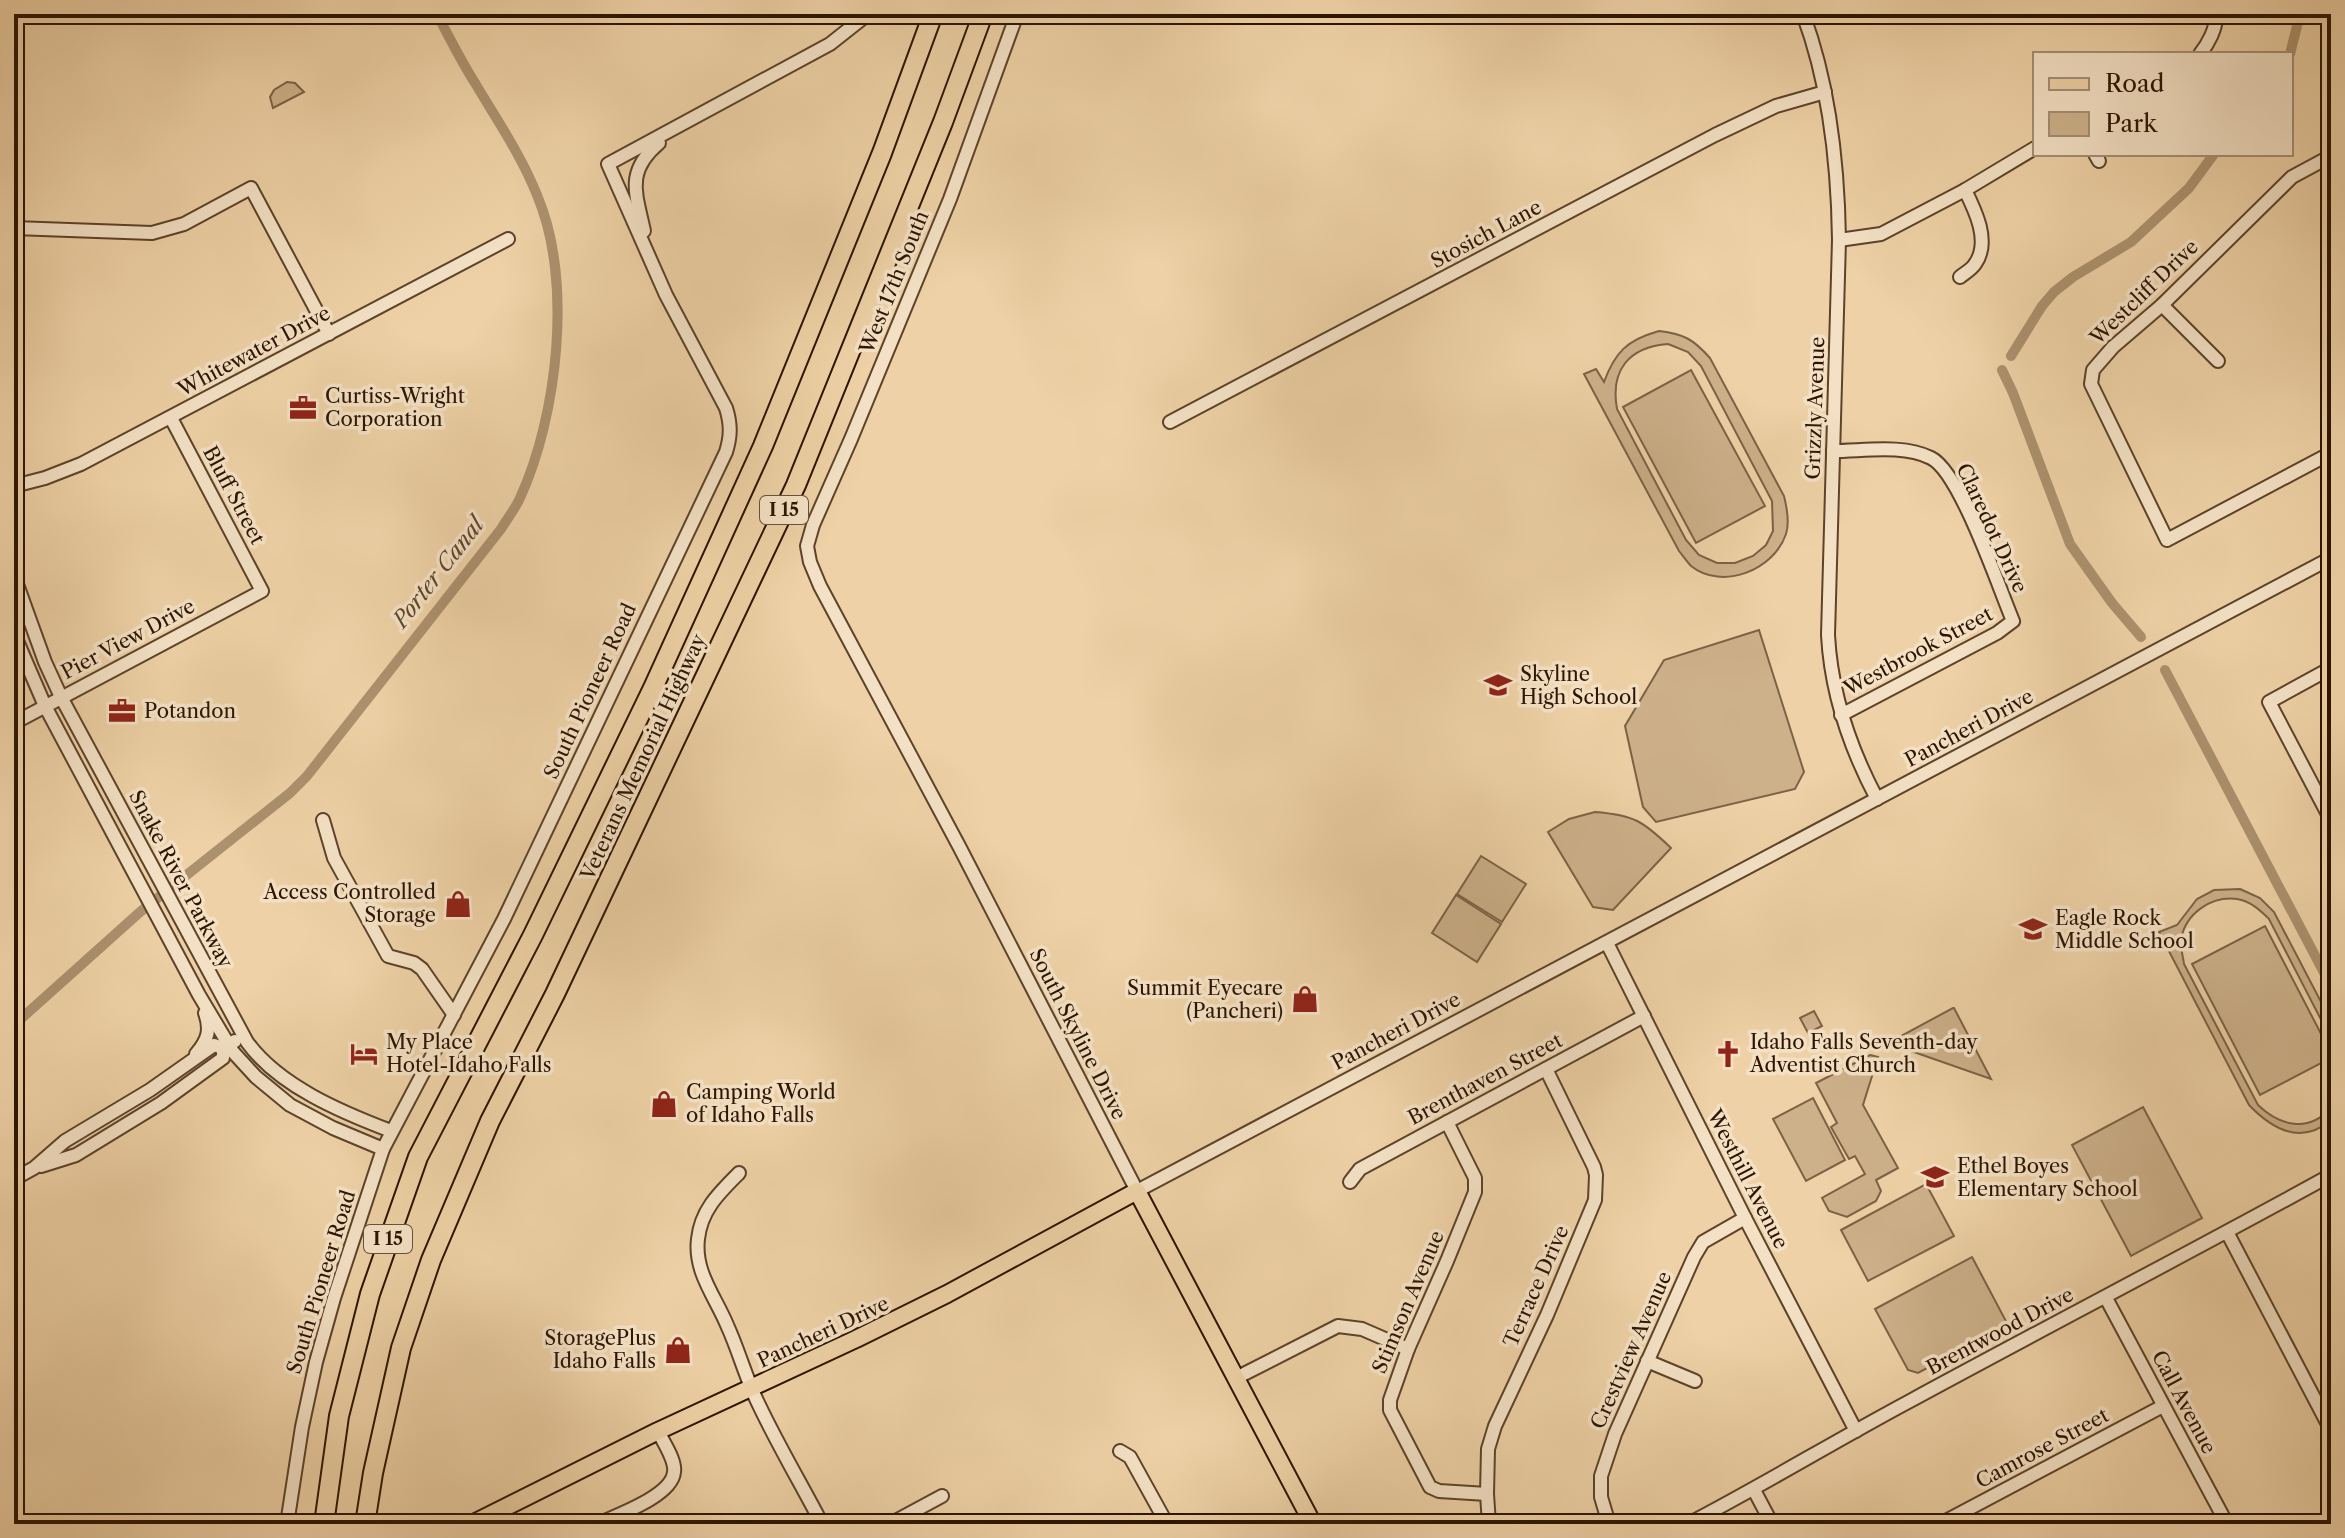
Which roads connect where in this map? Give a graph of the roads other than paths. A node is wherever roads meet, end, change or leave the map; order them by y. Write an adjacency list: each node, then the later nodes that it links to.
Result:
1 (868, 14): 9 (street, South Pioneer Road)
2 (933, 14): 75 (highway, Veterans Memorial Highway / I 15)
3 (983, 14): 76 (highway, Veterans Memorial Highway / I 15)
4 (1017, 14): 27 (street, West 17th South)
5 (1803, 14): 8 (street, Grizzly Avenue)
6 (2216, 14): 7 (street)
7 (2201, 52)
8 (1825, 92): 15 (street, Grizzly Avenue); 22 (street, Stosich Lane)
9 (676, 127): 16 (street); 16 (street, South Pioneer Road)
10 (2033, 149): 12 (street)
11 (2331, 156): 18 (street, Westcliff Drive)
12 (1965, 190): 15 (street); 17 (street)
13 (14, 228): 19 (street)
14 (508, 239): 19 (street, Whitewater Drive)
15 (1839, 240): 23 (street, Grizzly Avenue)
16 (648, 254): 42 (street, South Pioneer Road)
17 (1960, 277)
18 (2162, 305): 20 (street); 24 (street, Westcliff Drive)
19 (329, 334): 21 (street, Whitewater Drive)
20 (2218, 361)
21 (171, 418): 25 (street, Whitewater Drive); 29 (street, Bluff Street)
22 (1170, 422)
23 (1833, 451): 30 (street, Claredot Drive); 35 (street, Grizzly Avenue)
24 (2331, 453)
25 (14, 486)
26 (2331, 558): 37 (street, Pancheri Drive)
27 (810, 562): 56 (street, South Skyline Drive)
28 (14, 576): 33 (street, Snake River Parkway)
29 (262, 591): 33 (street, Pier View Drive)
30 (2013, 621): 35 (street, Westbrook Street)
31 (14, 634): 34 (street, Snake River Parkway)
32 (2331, 668): 39 (street)
33 (61, 697): 34 (street, Pier View Drive); 44 (street, Snake River Parkway)
34 (45, 706): 36 (street, Pier View Drive); 41 (street, Snake River Parkway)
35 (1841, 715): 37 (street, Grizzly Avenue)
36 (14, 723)
37 (1877, 799): 40 (street, Pancheri Drive)
38 (323, 820): 42 (street)
39 (2331, 820)
40 (1607, 943): 43 (street, Westhill Avenue); 56 (street, Pancheri Drive)
41 (199, 995): 45 (street, Snake River Parkway); 46 (street)
42 (454, 1015): 49 (street, South Pioneer Road)
43 (1644, 1016): 47 (street, Brenthaven Street); 57 (street, Westhill Avenue)
44 (243, 1035): 45 (street); 49 (street, Snake River Parkway)
45 (226, 1046): 46 (street); 50 (street, Snake River Parkway); 51 (street)
46 (184, 1066): 51 (street)
47 (1546, 1069): 48 (street, Brenthaven Street); 71 (street, Terrace Drive)
48 (1447, 1122): 55 (street, Brenthaven Street); 60 (street, Stimson Avenue)
49 (391, 1131): 50 (street, South Pioneer Road)
50 (383, 1149): 74 (street, South Pioneer Road)
51 (34, 1168): 54 (street)
52 (739, 1173): 64 (street)
53 (2331, 1175): 58 (street, Brentwood Drive)
54 (14, 1179)
55 (1350, 1182)
56 (1137, 1191): 62 (main road, South Skyline Drive); 64 (main road, Pancheri Drive)
57 (1745, 1218): 61 (street, Crestview Avenue); 68 (street, Westhill Avenue)
58 (2227, 1232): 59 (street, Brentwood Drive); 66 (street)
59 (2106, 1298): 65 (street, Call Avenue); 68 (street, Brentwood Drive)
60 (1408, 1349): 62 (street); 71 (street, Stimson Avenue)
61 (1647, 1361): 63 (street); 84 (street, Crestview Avenue)
62 (1236, 1378): 82 (main road, South Skyline Drive)
63 (1695, 1381)
64 (751, 1388): 67 (main road, Pancheri Drive); 79 (street)
65 (2163, 1406): 73 (street, Call Avenue); 87 (street, Camrose Street)
66 (2331, 1430)
67 (658, 1431): 77 (main road, Pancheri Drive); 78 (street)
68 (1856, 1431): 70 (street, Brentwood Drive)
69 (1120, 1451): 81 (street)
70 (1754, 1490): 85 (street, Brentwood Drive); 86 (street)
71 (1487, 1494): 83 (street, Terrace Drive)
72 (942, 1496): 80 (street)
73 (2224, 1523)
74 (287, 1524)
75 (324, 1524)
76 (365, 1524)
77 (472, 1524)
78 (598, 1524)
79 (822, 1524)
80 (890, 1524)
81 (1167, 1524)
82 (1313, 1524)
83 (1489, 1524)
84 (1609, 1524)
85 (1688, 1524)
86 (1772, 1524)
87 (1940, 1524)

